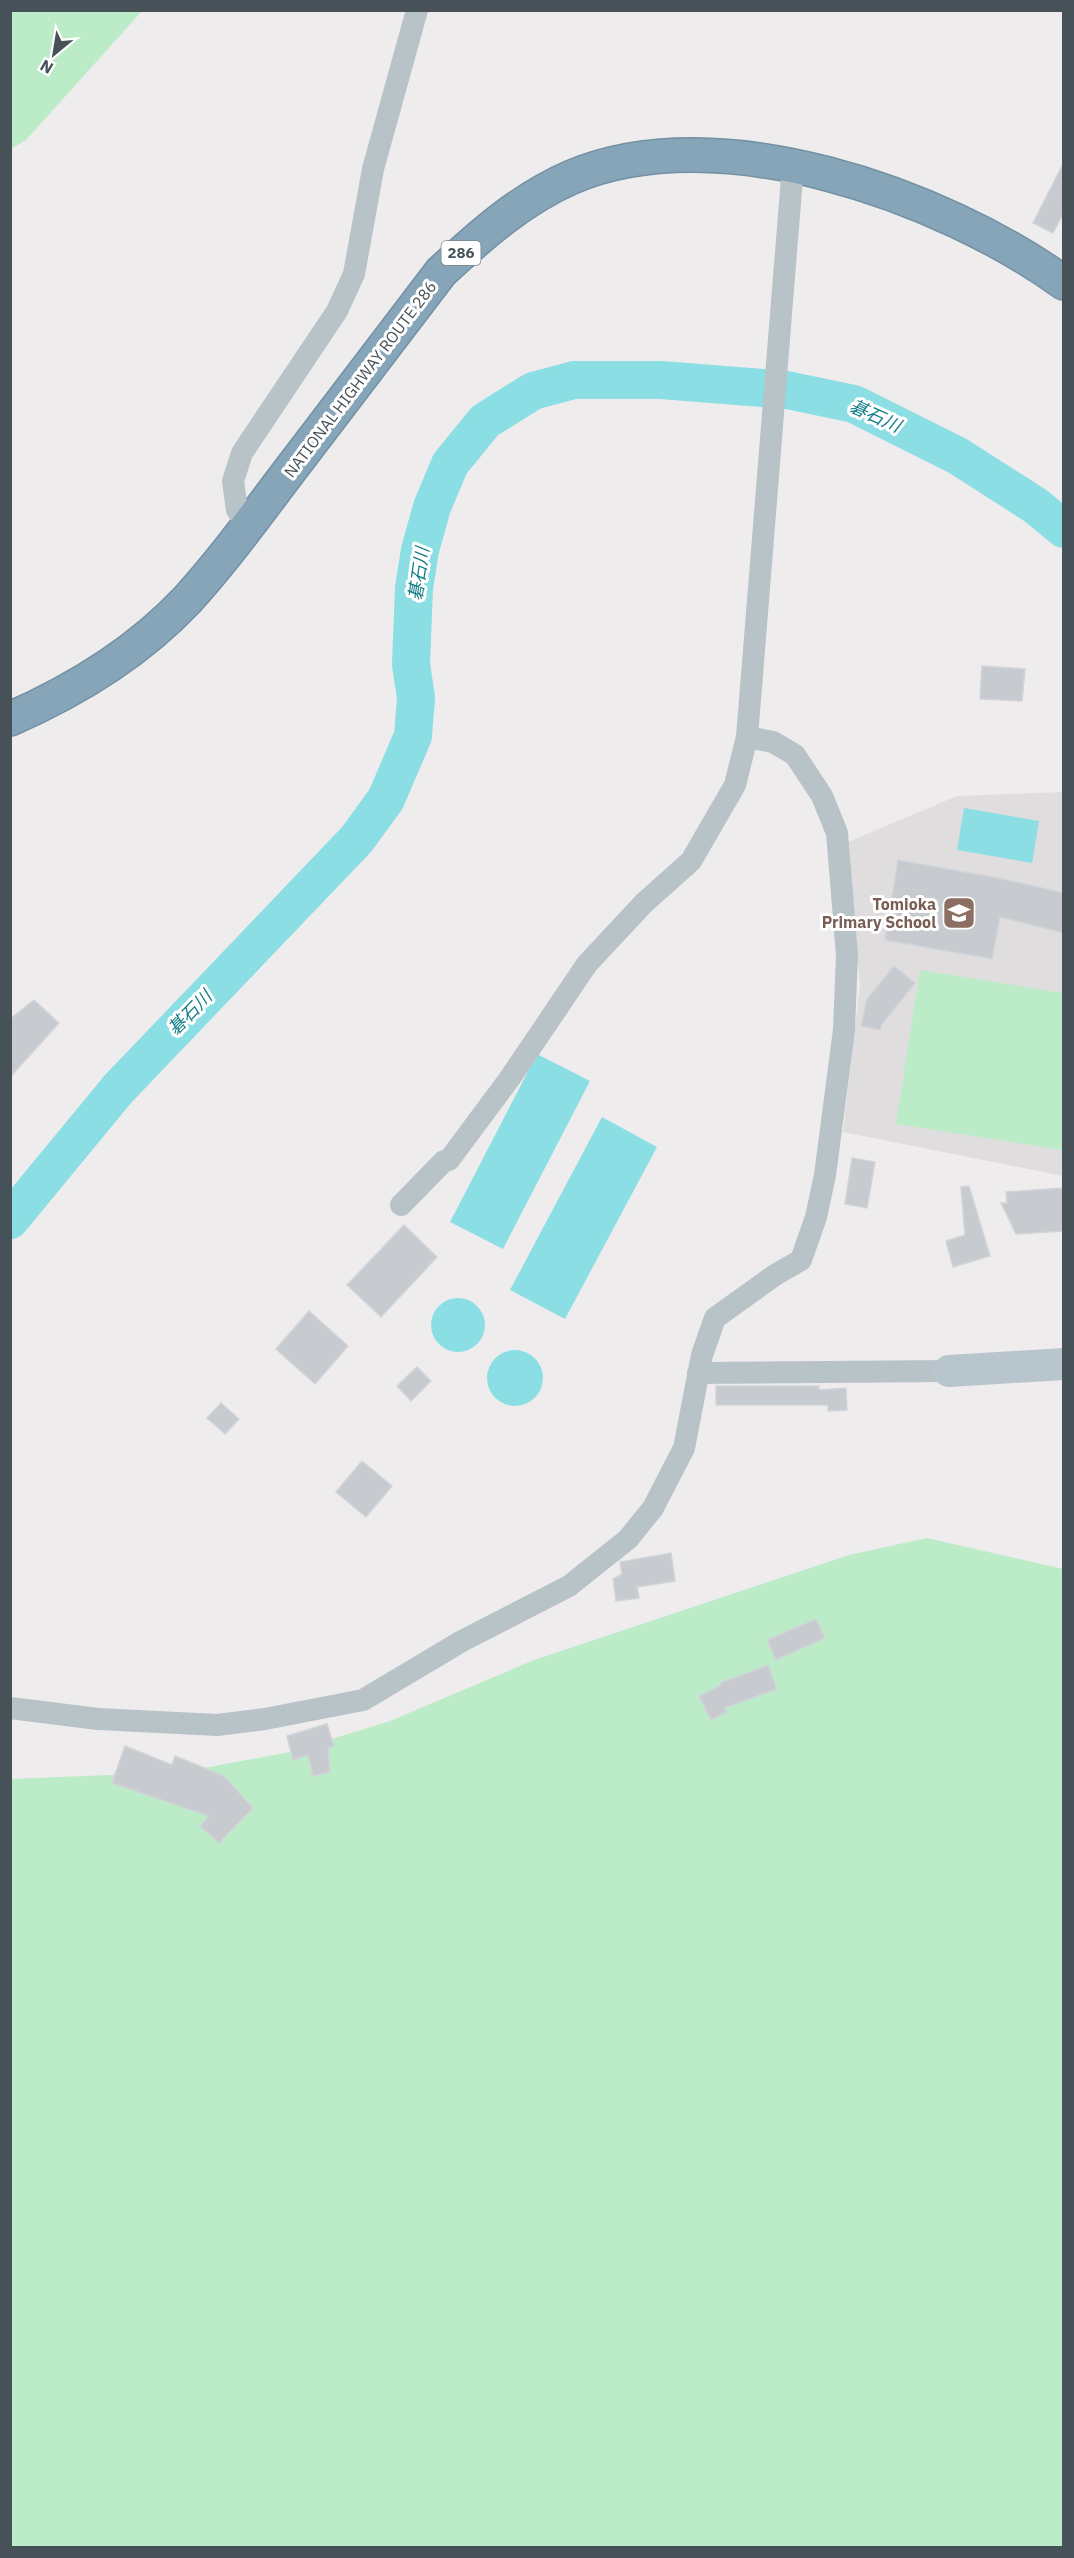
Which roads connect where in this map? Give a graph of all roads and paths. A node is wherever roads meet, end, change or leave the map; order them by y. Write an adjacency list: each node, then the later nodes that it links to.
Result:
1 (417, 10): 4 (street)
2 (793, 165): 3 (highway, NATIONAL HIGHWAY ROUTE 286 / 286); 4 (highway, NATIONAL HIGHWAY ROUTE 286 / 286); 6 (street)
3 (1064, 283)
4 (248, 526): 5 (highway, NATIONAL HIGHWAY ROUTE 286 / 286)
5 (10, 719)
6 (747, 737): 7 (street); 10 (street)
7 (401, 1205)
8 (1064, 1364): 9 (street)
9 (949, 1371): 10 (street)
10 (698, 1373): 11 (street)
11 (10, 1708)

